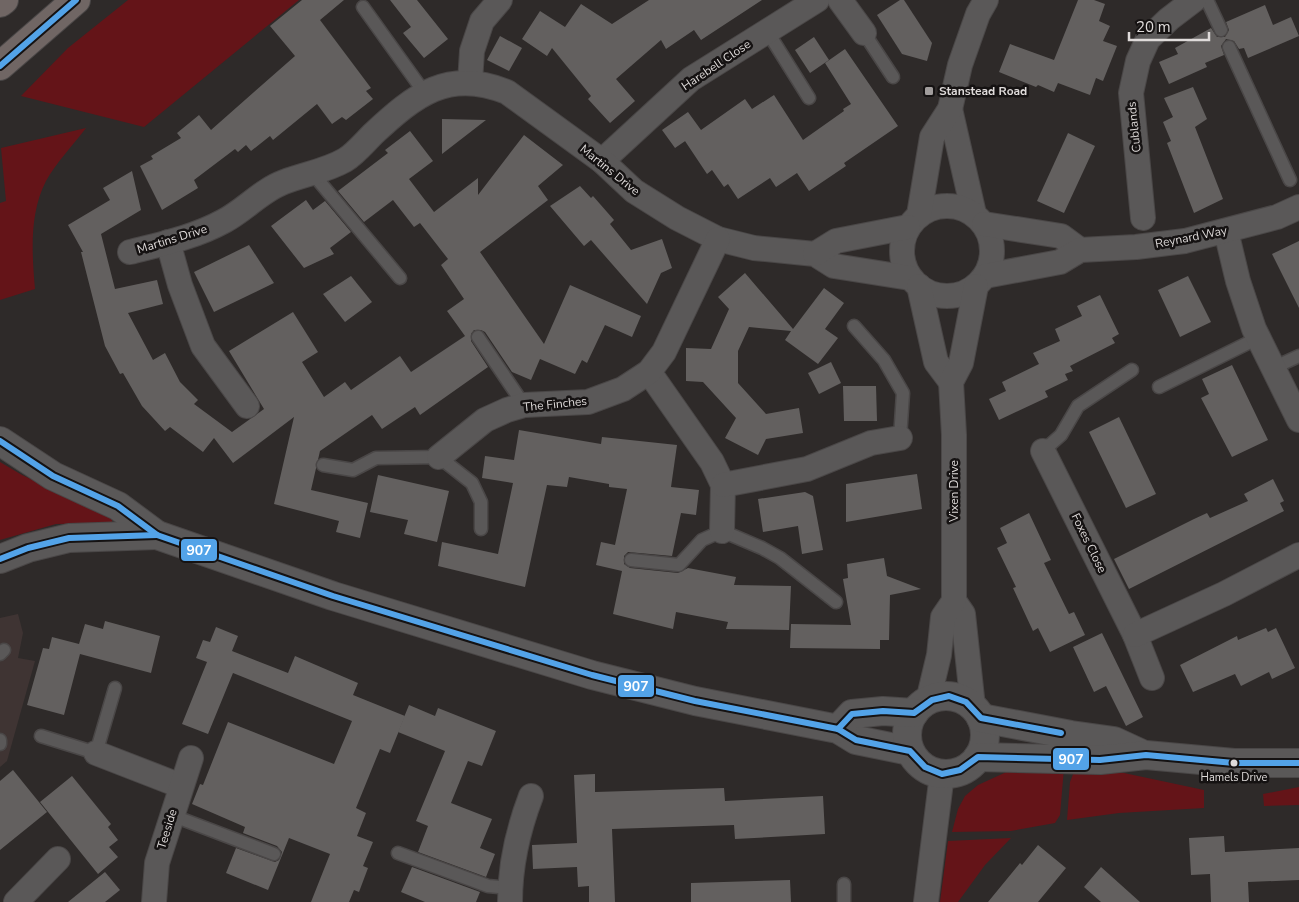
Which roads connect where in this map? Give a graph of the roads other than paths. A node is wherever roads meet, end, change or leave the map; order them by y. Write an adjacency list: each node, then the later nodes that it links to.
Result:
1 (4, 0): 8 (highway)
2 (76, 0): 14 (highway)
3 (500, 0): 16 (street)
4 (817, 0): 11 (street, Harebell Close)
5 (840, 0): 12 (street)
6 (986, 0): 19 (street)
7 (1193, 1): 10 (lane); 24 (street, Cublands)
8 (0, 3)
9 (362, 7): 17 (lane)
10 (1221, 30)
11 (767, 31): 18 (lane); 20 (street, Harebell Close)
12 (864, 33): 15 (lane)
13 (1229, 47): 22 (lane)
14 (0, 66)
15 (893, 77)
16 (470, 82): 17 (street, Martins Drive); 20 (street, Martins Drive)
17 (424, 92): 21 (street, Martins Drive)
18 (809, 98)
19 (950, 109): 25 (street); 26 (street)
20 (602, 161): 28 (street, Martins Drive)
21 (313, 174): 29 (street, Martins Drive); 33 (lane)
22 (1290, 180)
23 (1299, 207): 27 (street, Reynard Way)
24 (1143, 218)
25 (979, 219): 26 (street); 30 (street); 34 (street)
26 (913, 221): 32 (street); 35 (street)
27 (1226, 231): 30 (street, Reynard Way); 38 (street)
28 (718, 239): 32 (street, Martins Drive); 42 (street, The Finches)
29 (168, 242): 31 (street, Martins Drive); 45 (street)
30 (1080, 250): 34 (street, Reynard Way)
31 (130, 252)
32 (816, 254): 35 (street, Martins Drive)
33 (400, 278)
34 (980, 281): 35 (street); 43 (street, Vixen Drive)
35 (914, 282): 43 (street)
36 (854, 326): 48 (lane)
37 (478, 337): 46 (lane)
38 (1258, 338): 40 (street); 44 (lane)
39 (1299, 356): 40 (lane)
40 (1273, 368): 47 (street)
41 (1132, 370): 50 (lane)
42 (649, 372): 46 (street, The Finches); 53 (street)
43 (951, 382): 60 (street, Vixen Drive)
44 (1159, 386)
45 (248, 406)
46 (524, 406): 51 (street, The Finches)
47 (1299, 420)
48 (900, 438): 53 (street)
49 (0, 441): 56 (main road)
50 (1043, 450): 62 (street, Foxes Close)
51 (439, 457): 52 (lane); 54 (lane)
52 (323, 465)
53 (723, 485): 55 (street)
54 (481, 529)
55 (722, 531): 59 (lane); 61 (lane)
56 (157, 535): 58 (main road); 67 (main road)
57 (1298, 558): 62 (street)
58 (0, 559)
59 (631, 560)
60 (954, 601): 65 (street, Vixen Drive); 66 (street, Vixen Drive)
61 (836, 602)
62 (1135, 635): 63 (street, Foxes Close)
63 (1152, 678)
64 (115, 688): 70 (lane)
65 (921, 707): 66 (main road); 67 (main road); 69 (main road)
66 (977, 713): 71 (main road); 72 (main road)
67 (838, 728): 69 (main road)
68 (41, 736): 70 (lane)
69 (910, 752): 75 (main road)
70 (96, 753): 76 (street)
71 (1146, 756): 72 (main road); 74 (main road)
72 (978, 757): 75 (main road)
73 (191, 758): 76 (street, Teeside)
74 (1299, 762)
75 (942, 774): 89 (street)
76 (181, 786): 78 (street, Teeside)
77 (531, 796): 84 (street)
78 (171, 815): 80 (lane); 87 (street, Teeside)
79 (398, 853): 84 (lane)
80 (274, 854)
81 (58, 859): 86 (street)
82 (844, 884): 88 (lane)
83 (0, 894): 85 (street)
84 (510, 895)
85 (6, 902)
86 (16, 902)
87 (154, 902)
88 (844, 902)
89 (926, 902)

